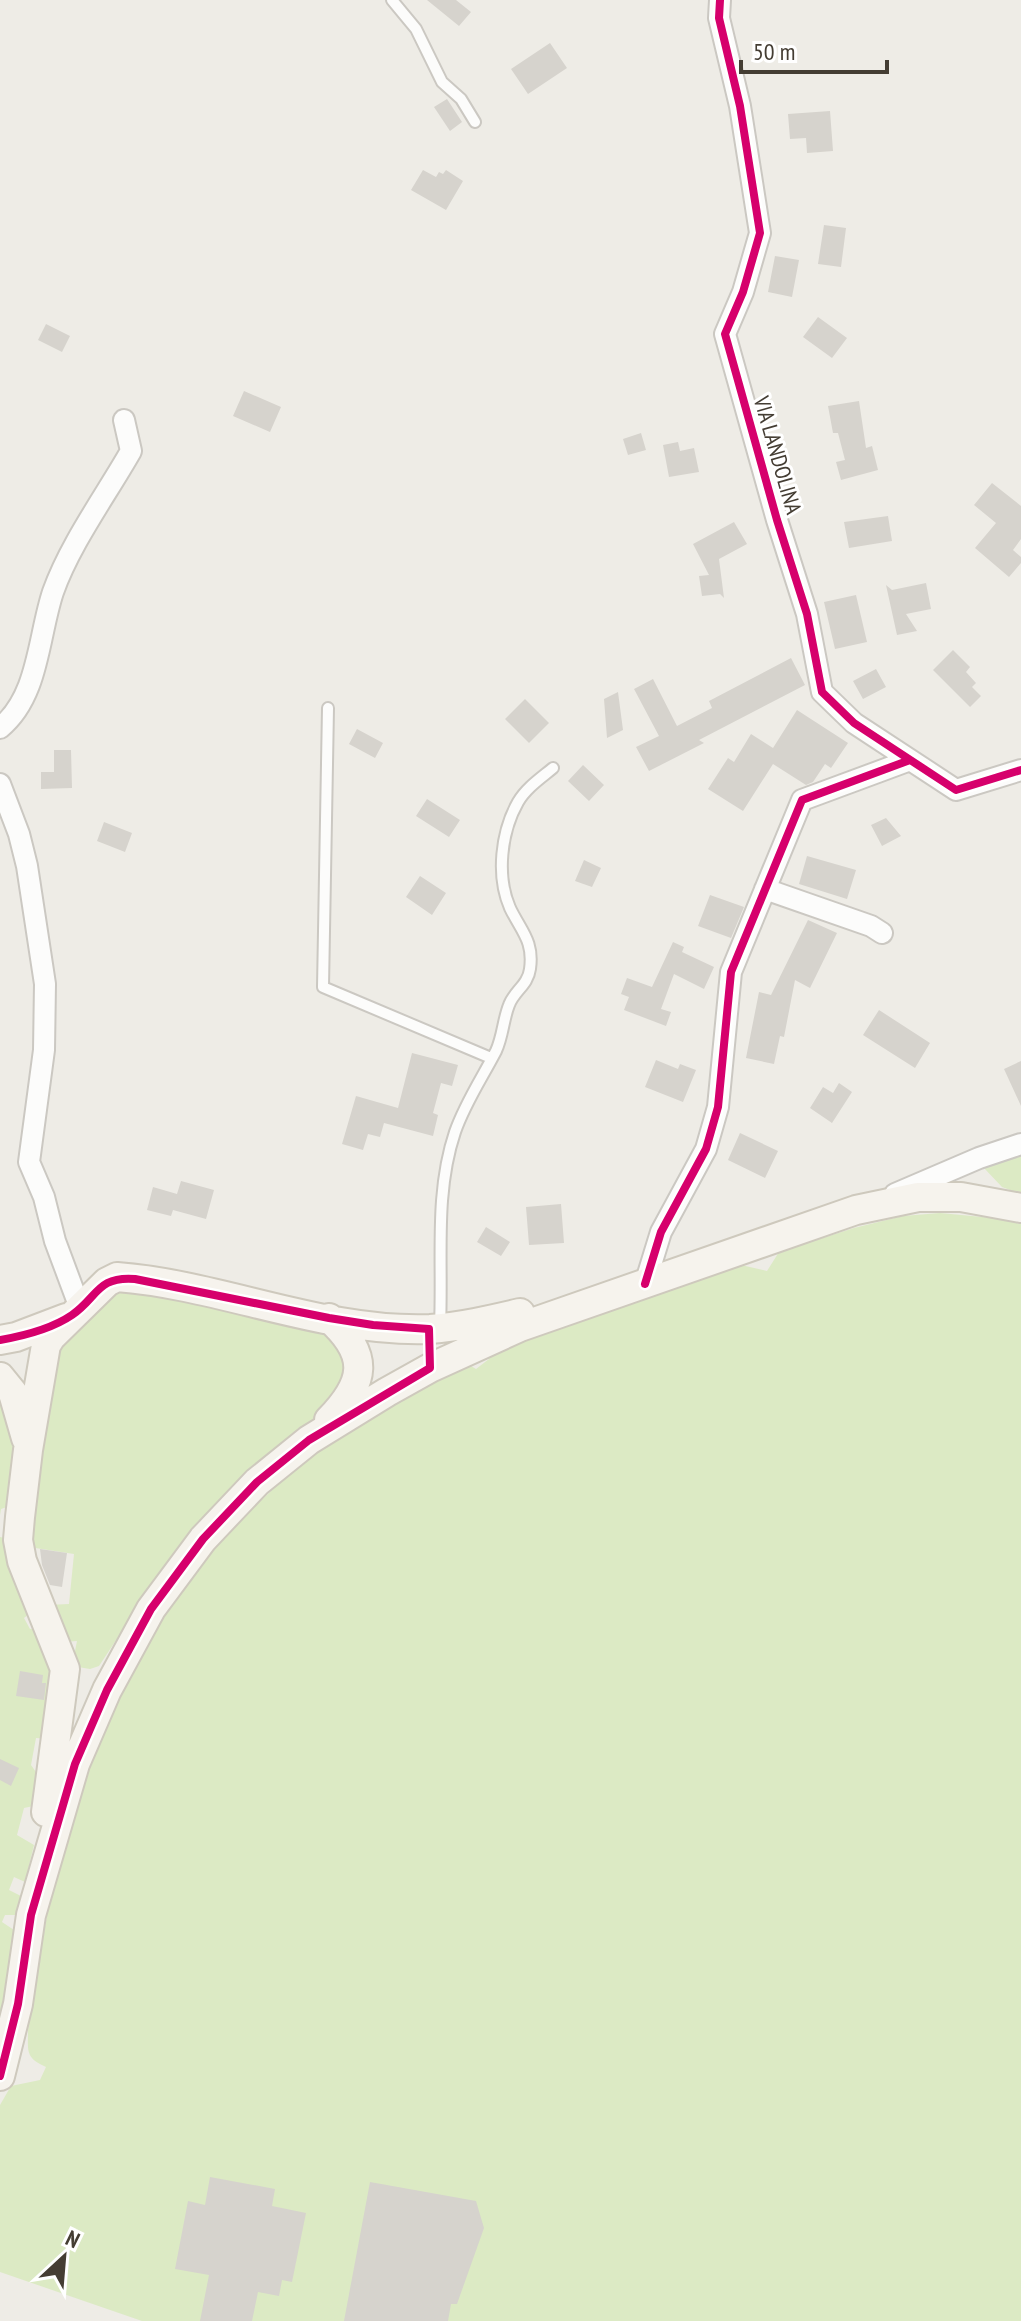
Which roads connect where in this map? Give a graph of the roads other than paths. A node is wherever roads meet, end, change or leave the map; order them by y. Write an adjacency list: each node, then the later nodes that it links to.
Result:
1 (392, 0): 3 (lane)
2 (720, 0): 7 (street, VIA LANDOLINA)
3 (475, 122)
4 (124, 420): 6 (street)
5 (328, 708): 13 (lane)
6 (0, 728)
7 (910, 760): 9 (street, VIA LANDOLINA); 11 (street)
8 (553, 768): 13 (lane)
9 (1021, 770)
10 (0, 784): 19 (street)
11 (765, 889): 12 (street); 17 (street)
12 (882, 933)
13 (491, 1058): 18 (lane)
14 (1021, 1144): 16 (street)
15 (1021, 1208): 16 (main road)
16 (856, 1210): 17 (main road)
17 (638, 1286): 21 (main road)
18 (443, 1294): 21 (lane); 21 (lane)
19 (75, 1312): 20 (main road); 22 (main road); 25 (main road)
20 (329, 1318): 21 (main road); 24 (main road)
21 (458, 1336): 24 (main road)
22 (0, 1340)
23 (0, 1377): 25 (main road)
24 (309, 1440): 26 (main road)
25 (28, 1450): 27 (main road)
26 (126, 1650): 27 (main road); 28 (main road)
27 (65, 1669): 28 (main road)
28 (31, 1915): 29 (main road)
29 (0, 2076)

